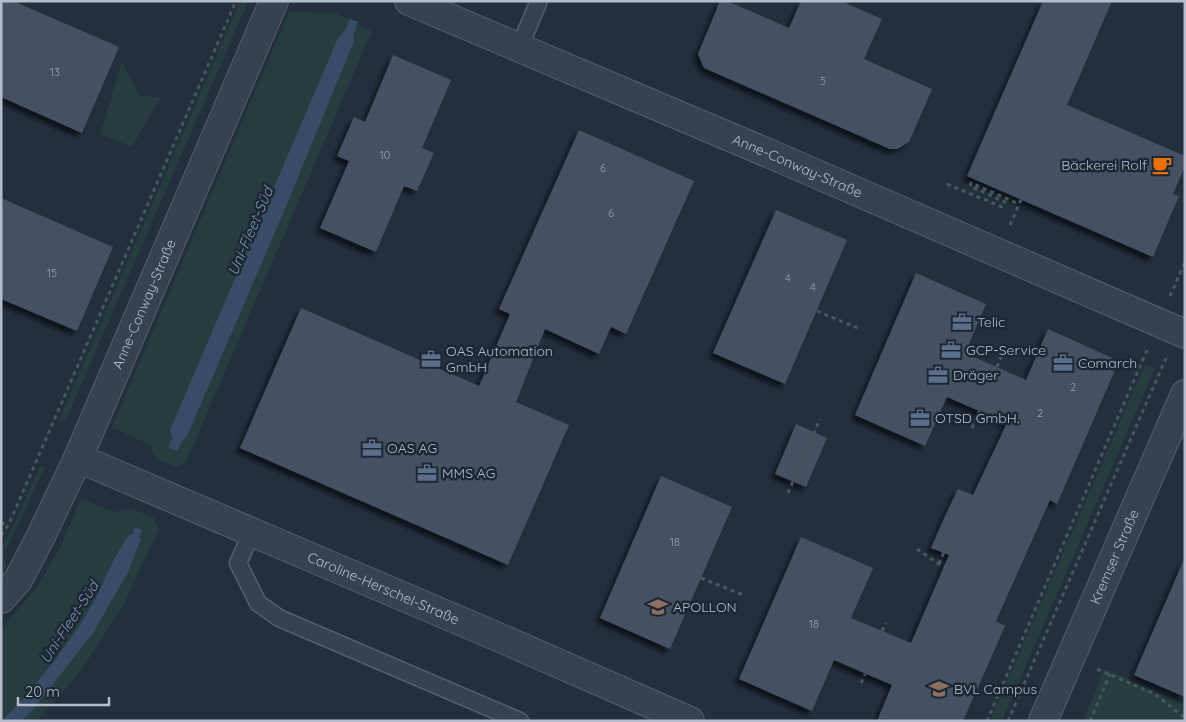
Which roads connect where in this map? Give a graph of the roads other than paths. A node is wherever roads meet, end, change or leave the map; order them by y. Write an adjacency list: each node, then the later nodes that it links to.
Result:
1 (274, 1): 7 (street, Anne-Conway-Straße)
2 (409, 1): 4 (street, Anne-Conway-Straße)
3 (539, 1): 4 (lane)
4 (519, 48): 5 (street, Anne-Conway-Straße)
5 (1174, 329)
6 (1184, 400): 12 (street, Kremser Straße)
7 (78, 458): 8 (street, Caroline-Herschel-Straße); 9 (street, Anne-Conway-Straße)
8 (252, 532): 10 (lane); 11 (street, Caroline-Herschel-Straße)
9 (1, 599)
10 (520, 721)
11 (690, 721)
12 (1044, 721)

